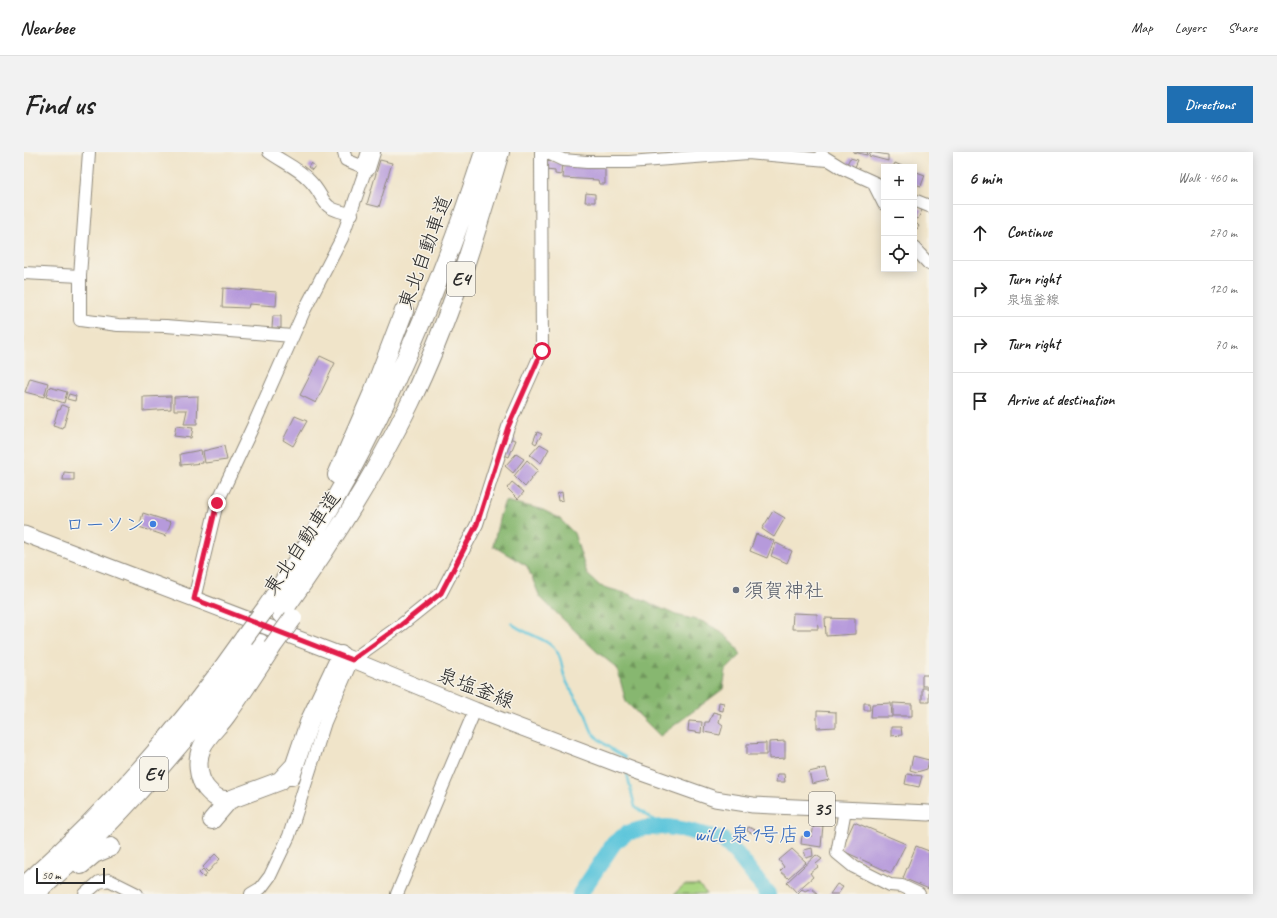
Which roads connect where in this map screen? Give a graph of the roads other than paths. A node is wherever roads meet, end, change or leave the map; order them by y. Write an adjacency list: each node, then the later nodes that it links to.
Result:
1 (89, 152): 19 (street)
2 (269, 152): 15 (street)
3 (344, 152): 9 (street)
4 (484, 152): 23 (highway, 東北自動車道 / E4)
5 (500, 152): 25 (highway, 東北自動車道 / E4)
6 (541, 152): 27 (street)
7 (546, 152): 10 (street)
8 (817, 152): 10 (street)
9 (369, 160): 15 (street)
10 (827, 160): 11 (street)
11 (878, 184): 12 (street)
12 (883, 200)
13 (917, 201): 14 (street)
14 (929, 206)
15 (352, 214): 21 (street)
16 (917, 251): 17 (street)
17 (929, 264)
18 (24, 273): 19 (street)
19 (80, 276): 21 (street)
20 (404, 311): 23 (highway)
21 (292, 336): 24 (street)
22 (24, 534): 24 (main road, 泉塩釜線 / 35)
23 (290, 571): 25 (highway, 東北自動車道 / E4)
24 (194, 599): 27 (main road, 泉塩釜線 / 35)
25 (280, 613): 26 (highway, 東北自動車道 / E4, bridge); 26 (highway, bridge)
26 (259, 643): 29 (highway); 34 (highway, 東北自動車道 / E4); 35 (highway, 東北自動車道 / E4)
27 (346, 658): 28 (main road, 泉塩釜線 / 35); 29 (highway); 39 (street)
28 (475, 710): 30 (main road, 泉塩釜線 / 35); 40 (street)
29 (228, 805): 32 (highway)
30 (845, 810): 31 (main road, 泉塩釜線 / 35); 41 (street)
31 (928, 811)
32 (212, 820)
33 (111, 847): 36 (highway)
34 (24, 886)
35 (35, 894)
36 (45, 894)
37 (85, 894): 38 (street)
38 (137, 894)
39 (251, 894)
40 (397, 894)
41 (919, 894)

